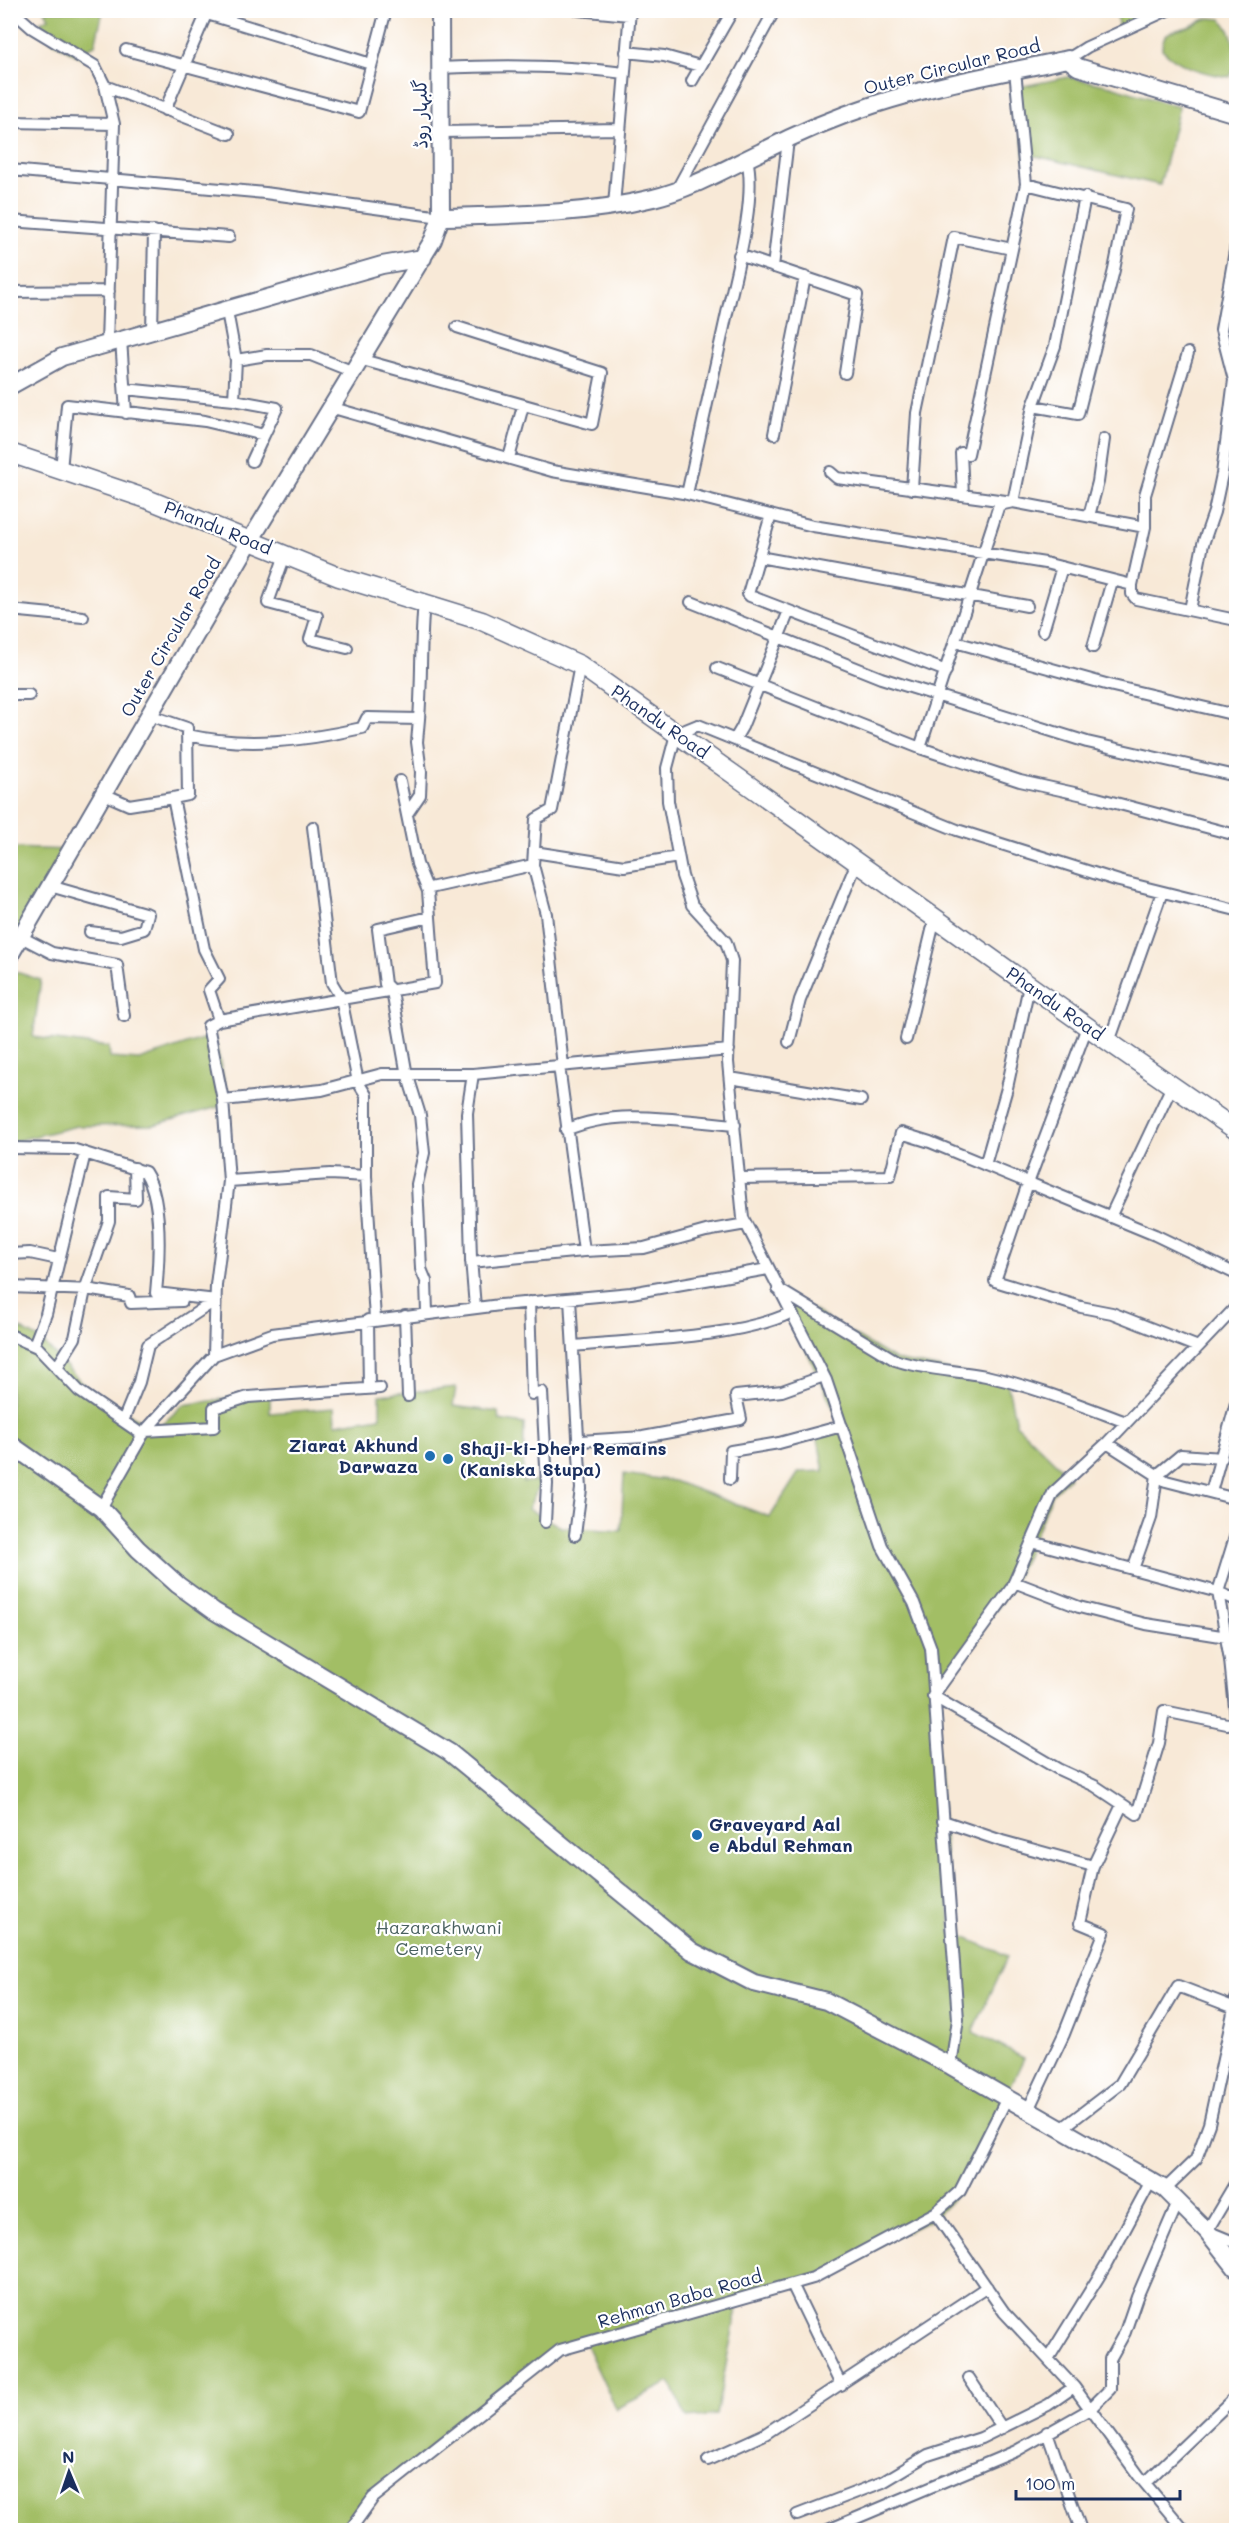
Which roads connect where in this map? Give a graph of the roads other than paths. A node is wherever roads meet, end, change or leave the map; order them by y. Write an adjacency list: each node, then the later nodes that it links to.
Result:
1 (194, 10): 8 (street)
2 (386, 10): 15 (street)
3 (440, 10): 17 (main road, گلبہار روڈ)
4 (578, 10): 9 (street)
5 (733, 10): 16 (street)
6 (1168, 10): 13 (street)
7 (13, 12): 21 (street)
8 (208, 12): 14 (street); 15 (street)
9 (629, 13): 12 (street)
10 (771, 15): 34 (street)
11 (126, 50): 14 (street)
12 (626, 52): 16 (street); 19 (street)
13 (1068, 59): 18 (main road, Outer Circular Road); 23 (main road, Outer Circular Road)
14 (185, 64): 15 (street); 22 (street)
15 (371, 64)
16 (699, 66): 20 (street)
17 (440, 68): 19 (street); 27 (main road, گلبہار روڈ)
18 (1015, 70): 29 (main road, Outer Circular Road); 33 (street)
19 (624, 73): 26 (street)
20 (692, 81)
21 (105, 86): 22 (street); 25 (street)
22 (165, 110): 28 (street)
23 (1236, 114)
24 (10, 122): 25 (street)
25 (114, 124): 32 (street)
26 (619, 129): 27 (street); 36 (street)
27 (442, 132): 37 (main road, گلبہار روڈ)
28 (229, 134)
29 (788, 140): 30 (main road, Outer Circular Road); 46 (street)
30 (747, 159): 34 (main road, Outer Circular Road); 44 (street)
31 (10, 170): 32 (street)
32 (114, 179): 37 (street); 39 (street)
33 (1026, 184): 35 (street); 43 (street)
34 (676, 191): 36 (main road, Outer Circular Road)
35 (1085, 197): 62 (street); 62 (street)
36 (614, 206): 37 (main road, Outer Circular Road)
37 (441, 217): 45 (main road, Outer Circular Road)
38 (10, 221): 39 (street)
39 (111, 228): 40 (street); 48 (street)
40 (154, 231): 41 (street); 52 (street)
41 (229, 237)
42 (1236, 245): 65 (street)
43 (1012, 249): 74 (street); 76 (street)
44 (739, 255): 46 (street); 75 (street)
45 (423, 258): 50 (main road); 56 (main road, Outer Circular Road)
46 (773, 267): 47 (street)
47 (805, 277): 57 (street); 66 (street)
48 (110, 291): 49 (street); 53 (street)
49 (10, 292)
50 (227, 311): 52 (main road); 55 (street)
51 (457, 327): 61 (street)
52 (152, 331): 53 (main road)
53 (114, 341): 58 (main road); 59 (street)
54 (1188, 353): 80 (street)
55 (236, 360): 56 (street); 60 (street)
56 (355, 365): 61 (street); 63 (main road, Outer Circular Road)
57 (844, 373)
58 (10, 386)
59 (126, 389): 60 (street); 64 (street)
60 (234, 400): 67 (street)
61 (523, 406): 70 (street)
62 (1033, 406): 77 (street)
63 (330, 407): 70 (street); 81 (main road, Outer Circular Road)
64 (126, 413): 67 (street); 72 (street)
65 (1232, 430): 93 (street)
66 (774, 434)
67 (264, 435): 71 (street)
68 (1104, 439): 79 (street)
69 (10, 453): 72 (main road, Phandu Road)
70 (509, 458): 75 (street)
71 (252, 461)
72 (61, 470): 81 (main road, Phandu Road)
73 (830, 472): 74 (street)
74 (912, 489): 76 (street)
75 (687, 494): 78 (street)
76 (963, 495): 77 (street)
77 (1013, 502): 79 (street); 82 (street)
78 (771, 515): 82 (street); 84 (street)
79 (1089, 516): 80 (street)
80 (1145, 527): 87 (street)
81 (250, 541): 83 (main road, Phandu Road); 109 (main road, Outer Circular Road)
82 (984, 552): 85 (street); 88 (street)
83 (285, 555): 89 (main road, Phandu Road); 101 (street)
84 (759, 557): 88 (street); 94 (street)
85 (1062, 567): 86 (street); 97 (street)
86 (1112, 581): 87 (street); 100 (street)
87 (1132, 585): 93 (street)
88 (970, 596): 91 (street); 99 (street)
89 (424, 602): 102 (main road, Phandu Road); 111 (street)
90 (691, 602): 98 (street)
91 (1027, 606)
92 (10, 610): 95 (street)
93 (1190, 610): 96 (street)
94 (789, 611): 98 (street); 104 (street)
95 (83, 617)
96 (1236, 620)
97 (1043, 631)
98 (779, 636): 105 (street); 106 (street)
99 (956, 642): 104 (street); 110 (street)
100 (1093, 647)
101 (347, 648)
102 (579, 665): 112 (main road, Phandu Road); 123 (street)
103 (717, 668): 105 (street)
104 (946, 671): 106 (street)
105 (759, 685): 114 (street); 115 (street)
106 (938, 694): 115 (street); 116 (street)
107 (10, 695): 108 (street)
108 (29, 695)
109 (149, 715): 113 (street); 118 (main road, Outer Circular Road)
110 (1236, 715)
111 (419, 719): 113 (street); 120 (street)
112 (676, 734): 114 (street); 124 (street); 125 (main road, Phandu Road)
113 (187, 735): 119 (street)
114 (735, 739): 129 (street)
115 (920, 748): 122 (street)
116 (1236, 776)
117 (400, 782): 120 (street)
118 (104, 794): 119 (street); 127 (main road, Outer Circular Road)
119 (173, 798): 140 (street)
120 (406, 814): 128 (street)
121 (313, 827): 138 (street)
122 (1236, 835)
123 (534, 852): 124 (street); 126 (street)
124 (678, 856): 145 (street)
125 (857, 862): 132 (main road, Phandu Road); 143 (street)
126 (533, 864): 128 (street); 146 (street)
127 (50, 886): 133 (street); 134 (main road, Outer Circular Road)
128 (428, 891): 131 (street)
129 (1162, 892): 130 (street); 144 (street)
130 (1236, 910)
131 (430, 917): 137 (street); 137 (street)
132 (935, 918): 136 (main road, Phandu Road); 142 (street)
133 (90, 932)
134 (21, 937): 135 (main road, Outer Circular Road); 139 (street)
135 (10, 955)
136 (1029, 986): 141 (main road, Phandu Road); 159 (street)
137 (392, 992): 138 (street); 147 (street)
138 (340, 998): 140 (street); 150 (street)
139 (124, 1016)
140 (219, 1020): 152 (street)
141 (1087, 1027): 144 (main road, Phandu Road); 164 (street)
142 (906, 1039)
143 (789, 1042)
144 (1108, 1042): 151 (main road, Phandu Road)
145 (729, 1050): 146 (street); 149 (street)
146 (561, 1066): 148 (street); 155 (street)
147 (406, 1073): 148 (street); 150 (street); 182 (street)
148 (473, 1074): 170 (street)
149 (730, 1078): 153 (street); 154 (street)
150 (357, 1082): 152 (street); 161 (street)
151 (1172, 1086): 156 (main road, Phandu Road); 165 (street)
152 (223, 1100): 163 (street)
153 (861, 1100)
154 (735, 1125): 155 (street); 162 (street)
155 (566, 1130): 167 (street)
156 (1236, 1130)
157 (10, 1148): 158 (street)
158 (85, 1153): 160 (street); 169 (street)
159 (985, 1165): 162 (street); 164 (street)
160 (135, 1168): 176 (street); 178 (street)
161 (366, 1176): 163 (street); 185 (street)
162 (741, 1178): 166 (street)
163 (229, 1181): 178 (street)
164 (1028, 1183): 165 (street); 189 (street)
165 (1110, 1217): 172 (street)
166 (746, 1224): 167 (street); 171 (street)
167 (584, 1251): 170 (street)
168 (10, 1254): 169 (street)
169 (58, 1259): 174 (street)
170 (471, 1262): 181 (street)
171 (768, 1269): 175 (street); 177 (street)
172 (1236, 1274)
173 (10, 1287): 174 (street)
174 (51, 1288): 176 (street); 187 (street)
175 (778, 1289): 183 (street); 196 (street)
176 (85, 1290): 178 (street); 191 (street)
177 (570, 1299): 179 (street); 188 (street)
178 (216, 1300): 190 (street); 195 (street)
179 (529, 1302): 181 (street); 208 (street)
180 (1236, 1307): 189 (street)
181 (476, 1308): 182 (street)
182 (427, 1313): 184 (street)
183 (790, 1313): 188 (street); 192 (street)
184 (405, 1316): 185 (street); 193 (street)
185 (372, 1320): 190 (street); 198 (street)
186 (10, 1335): 187 (street)
187 (34, 1346): 191 (street)
188 (573, 1346): 199 (street)
189 (1198, 1347): 196 (street)
190 (214, 1355): 198 (street)
191 (57, 1367): 195 (street)
192 (824, 1376): 197 (street); 199 (street)
193 (408, 1396)
194 (1236, 1402): 202 (street)
195 (123, 1421): 198 (street)
196 (1126, 1422): 200 (street)
197 (843, 1426): 204 (street); 218 (street)
198 (144, 1433): 207 (street)
199 (580, 1441): 210 (street)
200 (1107, 1443): 203 (street); 211 (street)
201 (10, 1444): 207 (main road)
202 (1222, 1458): 203 (street); 205 (street)
203 (1157, 1475): 205 (street); 212 (street)
204 (730, 1479)
205 (1211, 1492): 206 (street)
206 (1236, 1499)
207 (101, 1508): 223 (main road)
208 (545, 1522)
209 (1236, 1534): 214 (street)
210 (575, 1535)
211 (1032, 1542): 212 (street); 213 (street)
212 (1133, 1569): 214 (street)
213 (1014, 1582): 216 (street); 218 (street)
214 (1218, 1592): 215 (street); 216 (street)
215 (1236, 1600)
216 (1227, 1636): 217 (street)
217 (1233, 1660): 219 (street)
218 (933, 1696): 219 (street); 220 (street)
219 (1122, 1804): 221 (street)
220 (943, 1821): 221 (street); 223 (street)
221 (1093, 1866): 225 (street)
222 (1236, 2004): 226 (street); 228 (street)
223 (951, 2066): 224 (main road)
224 (1006, 2100): 225 (main road); 230 (street, Rehman Baba Road)
225 (1027, 2112): 226 (main road)
226 (1060, 2130): 228 (main road)
227 (1236, 2182): 231 (street)
228 (1158, 2185): 229 (main road); 236 (street)
229 (1178, 2202): 231 (main road); 241 (street)
230 (935, 2213): 234 (street, Rehman Baba Road); 235 (street)
231 (1207, 2231): 232 (street); 233 (main road)
232 (1236, 2243)
233 (1236, 2268)
234 (792, 2284): 238 (street); 247 (street, Rehman Baba Road)
235 (987, 2287): 236 (street); 238 (street)
236 (1048, 2359): 239 (street)
237 (969, 2378): 242 (street)
238 (841, 2385): 244 (street)
239 (1074, 2387): 241 (street); 242 (street)
240 (1236, 2396): 245 (street)
241 (1090, 2409): 243 (street); 245 (street)
242 (1002, 2428): 246 (street)
243 (1047, 2432): 248 (street); 249 (street)
244 (708, 2460)
245 (1145, 2483): 250 (street)
246 (797, 2515)
247 (350, 2530)
248 (828, 2530)
249 (1081, 2530)
250 (1184, 2530)

